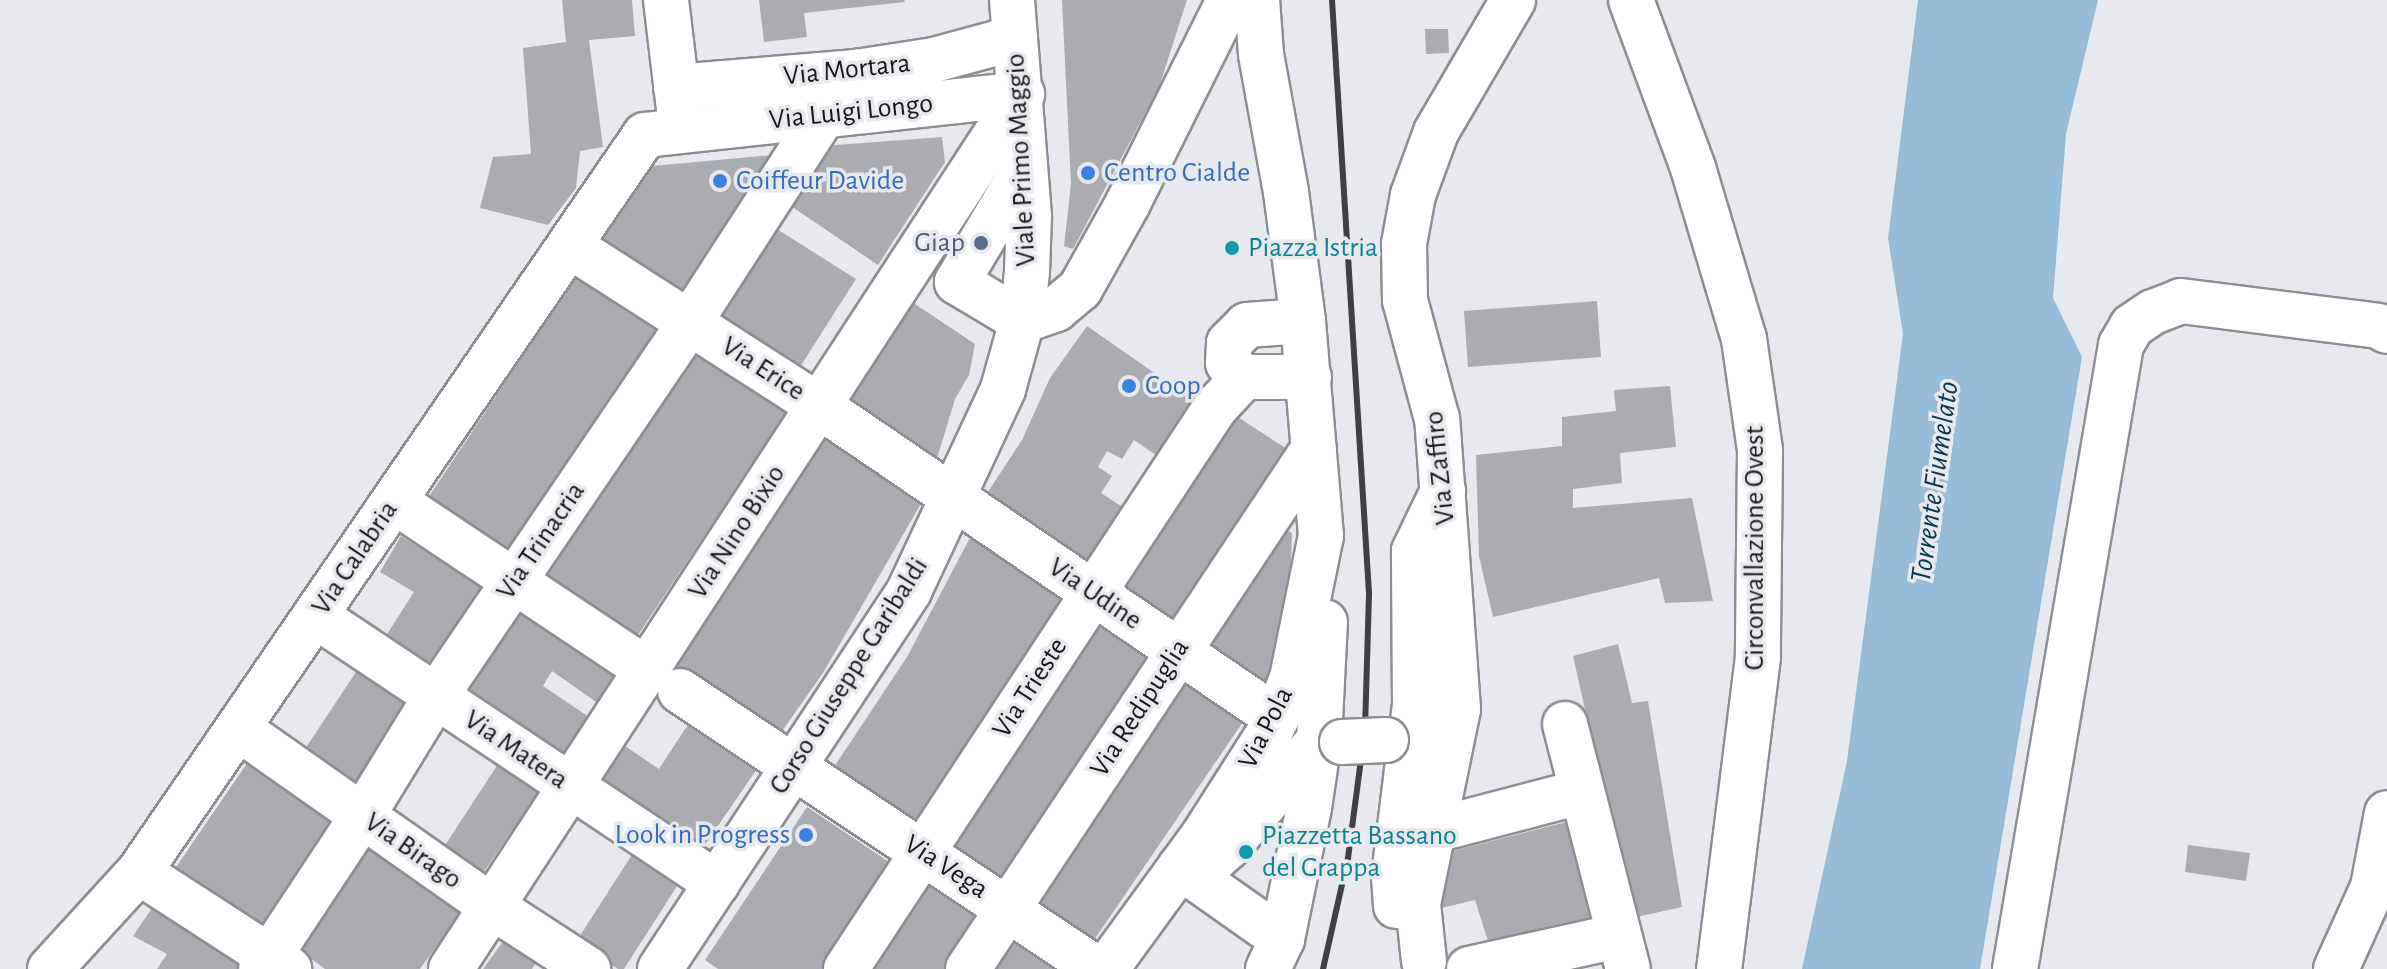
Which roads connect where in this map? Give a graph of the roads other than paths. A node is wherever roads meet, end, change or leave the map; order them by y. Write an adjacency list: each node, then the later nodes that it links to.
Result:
1 (666, 0): 8 (street)
2 (1229, 0): 14 (street)
3 (1257, 0): 15 (street, Via Pola)
4 (1513, 0): 22 (street, Via Zaffiro)
5 (1631, 0): 62 (street, Circonvallazione Ovest)
6 (1014, 19): 7 (street, Via Mortara); 9 (street, Viale Primo Maggio)
7 (856, 72): 8 (street, Via Mortara); 10 (street, Via Trinacria)
8 (676, 87): 11 (street)
9 (1022, 94): 10 (street, Via Luigi Longo); 12 (street, Viale Primo Maggio); 20 (street, Via Nino Bixio)
10 (824, 115): 11 (street, Via Luigi Longo); 16 (street, Via Trinacria)
11 (663, 133): 13 (street, Via Calabria)
12 (1025, 168): 14 (street, Viale Primo Maggio); 14 (street)
13 (570, 246): 16 (street, Via Erice); 24 (street, Via Calabria)
14 (1022, 321): 23 (street, Corso Giuseppe Garibaldi)
15 (1303, 321): 18 (street, Via Pola); 19 (street)
16 (690, 322): 20 (street, Via Erice); 26 (street, Via Trinacria)
17 (2387, 331): 63 (street)
18 (1309, 377): 19 (street); 21 (street, Via Pola)
19 (1230, 393): 27 (street, Via Trieste)
20 (819, 406): 23 (street, Via Erice); 30 (street, Via Nino Bixio)
21 (1314, 448): 25 (street, Via Pola); 29 (street, Via Redipuglia)
22 (1444, 489): 35 (street); 42 (street, Via Zaffiro)
23 (952, 498): 27 (street, Via Udine); 37 (street, Corso Giuseppe Garibaldi)
24 (394, 501): 26 (street, Via Vega); 28 (street, Via Calabria)
25 (1321, 536): 32 (street, Via Pola); 36 (street)
26 (514, 581): 30 (street, Via Vega); 31 (street, Via Trinacria)
27 (1092, 592): 29 (street, Via Udine); 43 (street, Via Trieste)
28 (316, 616): 31 (street, Via Matera); 34 (street, Via Calabria)
29 (1178, 651): 32 (street, Via Udine); 48 (street, Via Redipuglia)
30 (664, 680): 37 (street, Via Vega); 38 (street, Via Nino Bixio)
31 (436, 696): 38 (street, Via Matera); 41 (street, Via Trinacria)
32 (1277, 718): 45 (street, Via Pola)
33 (1565, 724): 39 (street)
34 (239, 729): 41 (street, Via Birago); 44 (street, Via Calabria)
35 (1399, 740): 36 (street, bridge); 53 (street)
36 (1330, 741): 45 (street); 50 (street)
37 (794, 767): 43 (street, Via Vega); 46 (street, Corso Giuseppe Garibaldi)
38 (572, 786): 46 (street, Via Matera); 47 (street, Via Nino Bixio)
39 (1581, 792): 42 (street); 49 (street)
40 (2387, 813): 64 (street)
41 (363, 815): 47 (street, Via Birago); 51 (street, Via Trinacria)
42 (1432, 831): 53 (street, Via Zaffiro)
43 (923, 852): 48 (street, Via Vega); 57 (street, Via Trieste)
44 (139, 872): 51 (street); 54 (street, Via Calabria)
45 (1187, 872): 50 (street); 60 (street, Via Pola)
46 (717, 883): 52 (street, Corso Giuseppe Garibaldi)
47 (491, 906): 55 (street, Via Nino Bixio); 56 (street, Via Birago)
48 (1008, 909): 58 (street, Via Redipuglia); 59 (street, Via Vega)
49 (1623, 952): 61 (street)
50 (1275, 954)
51 (273, 965)
52 (670, 965)
53 (1439, 965)
54 (50, 969)
55 (451, 969)
56 (588, 969)
57 (846, 969)
58 (968, 969)
59 (1097, 969)
60 (1106, 969)
61 (1469, 969)
62 (1719, 969)
63 (2015, 969)
64 (2336, 969)

